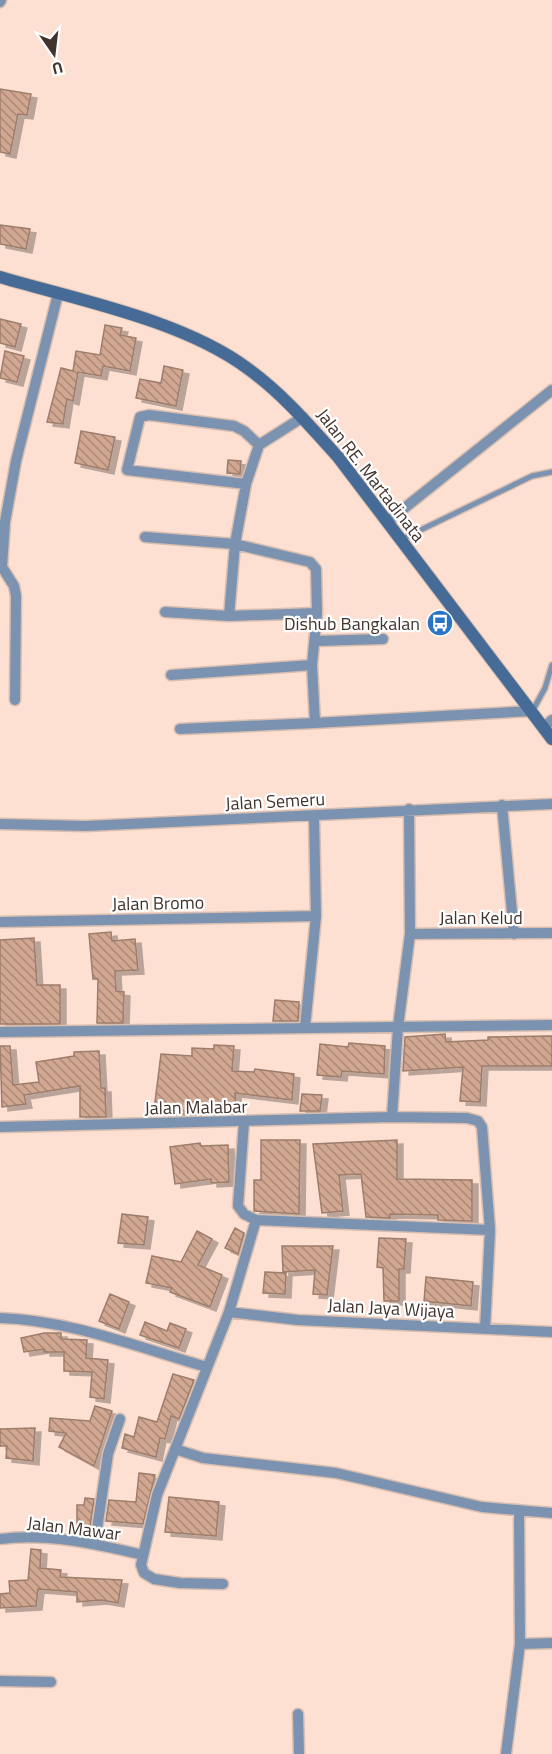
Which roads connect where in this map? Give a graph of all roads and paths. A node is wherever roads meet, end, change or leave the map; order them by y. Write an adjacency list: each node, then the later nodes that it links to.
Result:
1 (0, 277): 2 (main road, Jalan RE. Martadinata)
2 (58, 294): 4 (main road, Jalan RE. Martadinata); 20 (street)
3 (552, 390): 8 (street)
4 (303, 417): 5 (street); 8 (main road, Jalan RE. Martadinata)
5 (259, 446): 7 (street); 7 (street)
6 (552, 472): 10 (lane)
7 (246, 484): 11 (street)
8 (387, 522): 10 (main road, Jalan RE. Martadinata)
9 (145, 537): 11 (street)
10 (401, 540): 21 (main road, Jalan RE. Martadinata)
11 (235, 544): 13 (street); 14 (street)
12 (165, 612): 14 (street)
13 (317, 613): 14 (street); 16 (street)
14 (230, 616)
15 (383, 639): 16 (street)
16 (316, 641): 17 (street)
17 (312, 665): 19 (street); 22 (street)
18 (552, 665): 21 (lane)
19 (171, 675)
20 (15, 700)
21 (532, 711): 22 (street); 23 (main road, Jalan RE. Martadinata)
22 (315, 723): 24 (street)
23 (548, 724): 25 (main road, Jalan RE. Martadinata)
24 (180, 729)
25 (552, 739)
26 (552, 804): 27 (street, Jalan Semeru)
27 (502, 805): 28 (street, Jalan Semeru); 33 (street)
28 (409, 809): 29 (street, Jalan Semeru); 35 (street)
29 (314, 816): 30 (street, Jalan Semeru); 31 (street)
30 (0, 824)
31 (316, 916): 32 (street, Jalan Bromo); 38 (street)
32 (0, 922)
33 (514, 933): 34 (street, Jalan Kelud); 35 (street, Jalan Kelud)
34 (552, 933)
35 (410, 934): 37 (street)
36 (552, 1025): 37 (street)
37 (398, 1026): 38 (street); 40 (street)
38 (305, 1027): 39 (street)
39 (0, 1032)
40 (392, 1117): 41 (street, Jalan Malabar); 44 (street, Jalan Malabar)
41 (244, 1122): 42 (street, Jalan Malabar); 43 (street)
42 (0, 1128)
43 (256, 1220): 44 (street); 45 (street)
44 (490, 1230): 47 (street)
45 (229, 1312): 47 (street, Jalan Jaya Wijaya); 49 (street)
46 (0, 1318): 49 (street)
47 (485, 1329): 48 (street, Jalan Jaya Wijaya)
48 (552, 1332)
49 (207, 1367): 51 (street)
50 (120, 1419): 55 (street)
51 (175, 1449): 52 (street); 56 (street)
52 (519, 1510): 53 (street); 59 (street)
53 (552, 1513)
54 (0, 1539): 55 (street, Jalan Mawar)
55 (94, 1544): 56 (street, Jalan Mawar)
56 (143, 1555): 57 (street)
57 (223, 1584)
58 (552, 1643): 59 (street)
59 (520, 1644): 64 (street)
60 (0, 1681): 61 (street)
61 (51, 1682)
62 (298, 1714): 63 (street)
63 (299, 1754)
64 (506, 1754)

